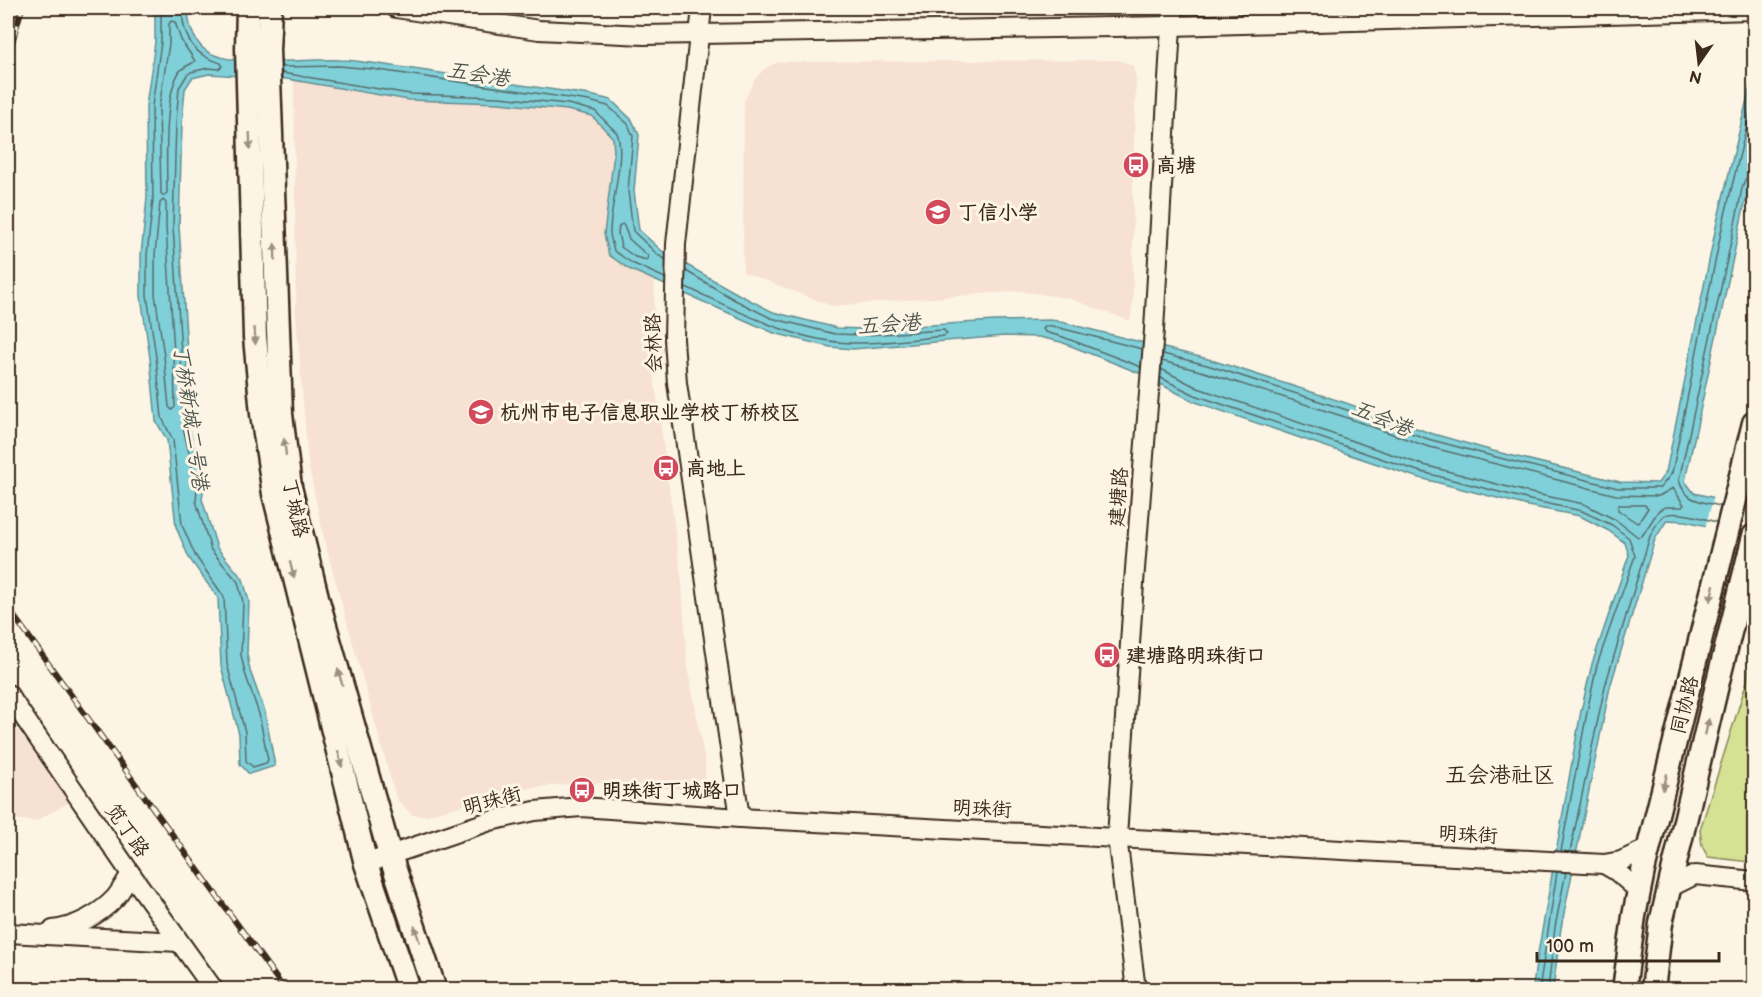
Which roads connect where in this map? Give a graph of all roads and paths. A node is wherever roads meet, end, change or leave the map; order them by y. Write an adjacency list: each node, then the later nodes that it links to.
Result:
1 (248, 8): 9 (main road, 丁城路)
2 (270, 8): 9 (main road, 丁城路)
3 (396, 8): 8 (street)
4 (702, 8): 8 (street, 会林路)
5 (1174, 8): 7 (street, 建塘路)
6 (1755, 10): 7 (street)
7 (1171, 26): 8 (street); 15 (street, 建塘路)
8 (699, 35): 14 (street, 会林路)
9 (257, 49): 10 (main road, 丁城路)
10 (259, 85): 18 (main road, 丁城路, one-way to 10); 19 (main road, 丁城路, one-way to 19)
11 (1755, 423): 16 (main road, 同协路, one-way to 16)
12 (1754, 540): 17 (main road, 同协路, one-way to 12)
13 (8, 694): 21 (street, 笕丁路)
14 (740, 818): 15 (street, 明珠街); 18 (street, 明珠街)
15 (1117, 837): 20 (street, 明珠街); 31 (street, 建塘路)
16 (1649, 849): 20 (street, 明珠街); 25 (main road, 同协路)
17 (1677, 851): 22 (street); 24 (main road, 同协路)
18 (390, 855): 19 (street, 明珠街); 30 (main road, 丁城路, one-way to 18)
19 (366, 864): 29 (main road, 丁城路)
20 (1604, 864): 25 (street)
21 (131, 874): 26 (street); 27 (street, 笕丁路)
22 (1695, 875): 23 (street); 24 (street)
23 (1755, 881)
24 (1669, 888): 33 (main road, 同协路)
25 (1639, 891): 32 (main road, 同协路)
26 (16, 934): 27 (street)
27 (179, 942): 28 (street, 笕丁路)
28 (214, 990)
29 (409, 990)
30 (435, 990)
31 (1136, 990)
32 (1624, 990)
33 (1653, 990)

